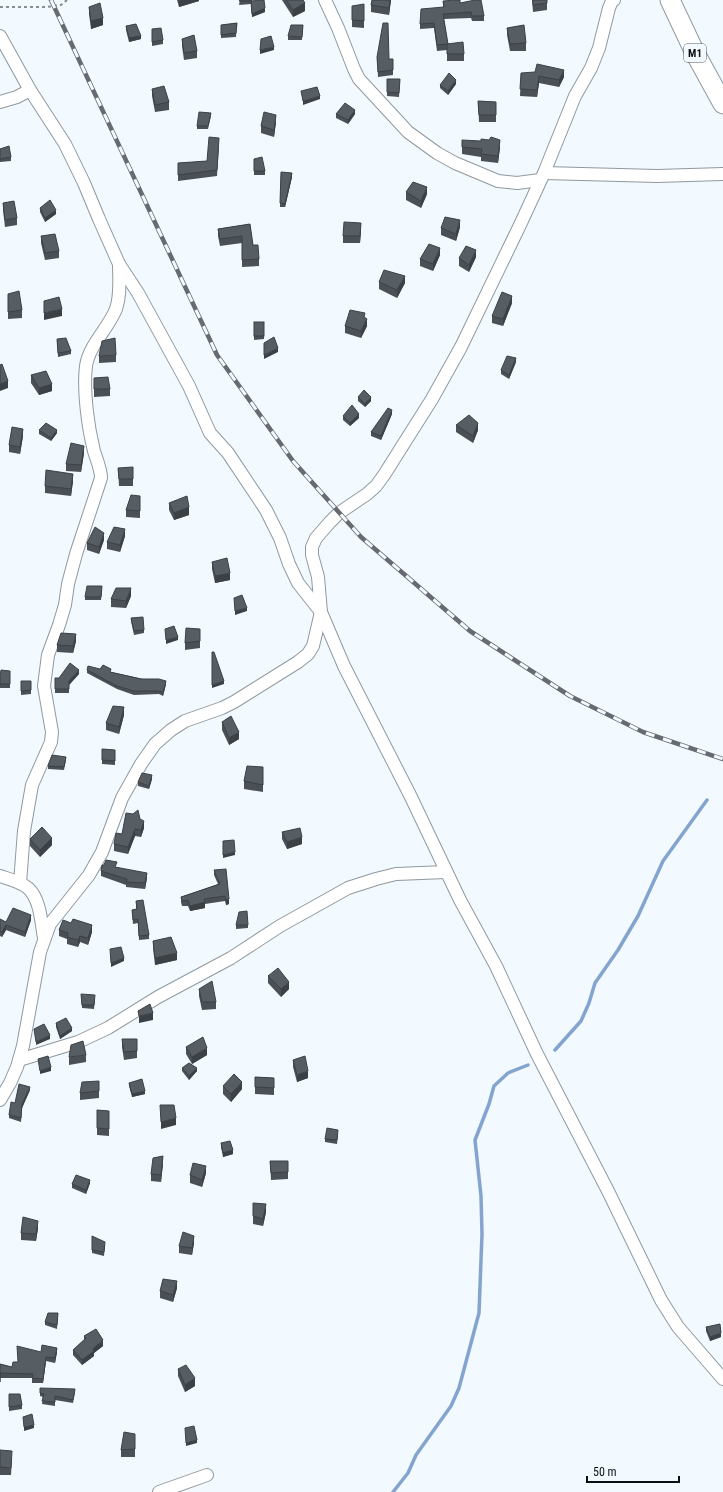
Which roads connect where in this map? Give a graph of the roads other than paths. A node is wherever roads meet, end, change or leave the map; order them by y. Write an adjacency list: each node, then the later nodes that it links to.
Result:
1 (325, 0): 9 (street)
2 (614, 0): 9 (street)
3 (670, 0): 7 (main road, M1)
4 (0, 36): 5 (street)
5 (30, 90): 6 (street); 10 (street)
6 (0, 102)
7 (723, 104)
8 (723, 174): 9 (street)
9 (542, 176): 11 (street)
10 (120, 264): 11 (street); 14 (street)
11 (321, 612): 12 (street); 15 (street)
12 (446, 872): 16 (street); 18 (street)
13 (0, 876): 14 (street)
14 (20, 883): 15 (street)
15 (44, 938): 16 (street)
16 (19, 1060): 17 (street)
17 (0, 1100)
18 (723, 1379)
19 (207, 1474): 20 (street)
20 (159, 1492)

